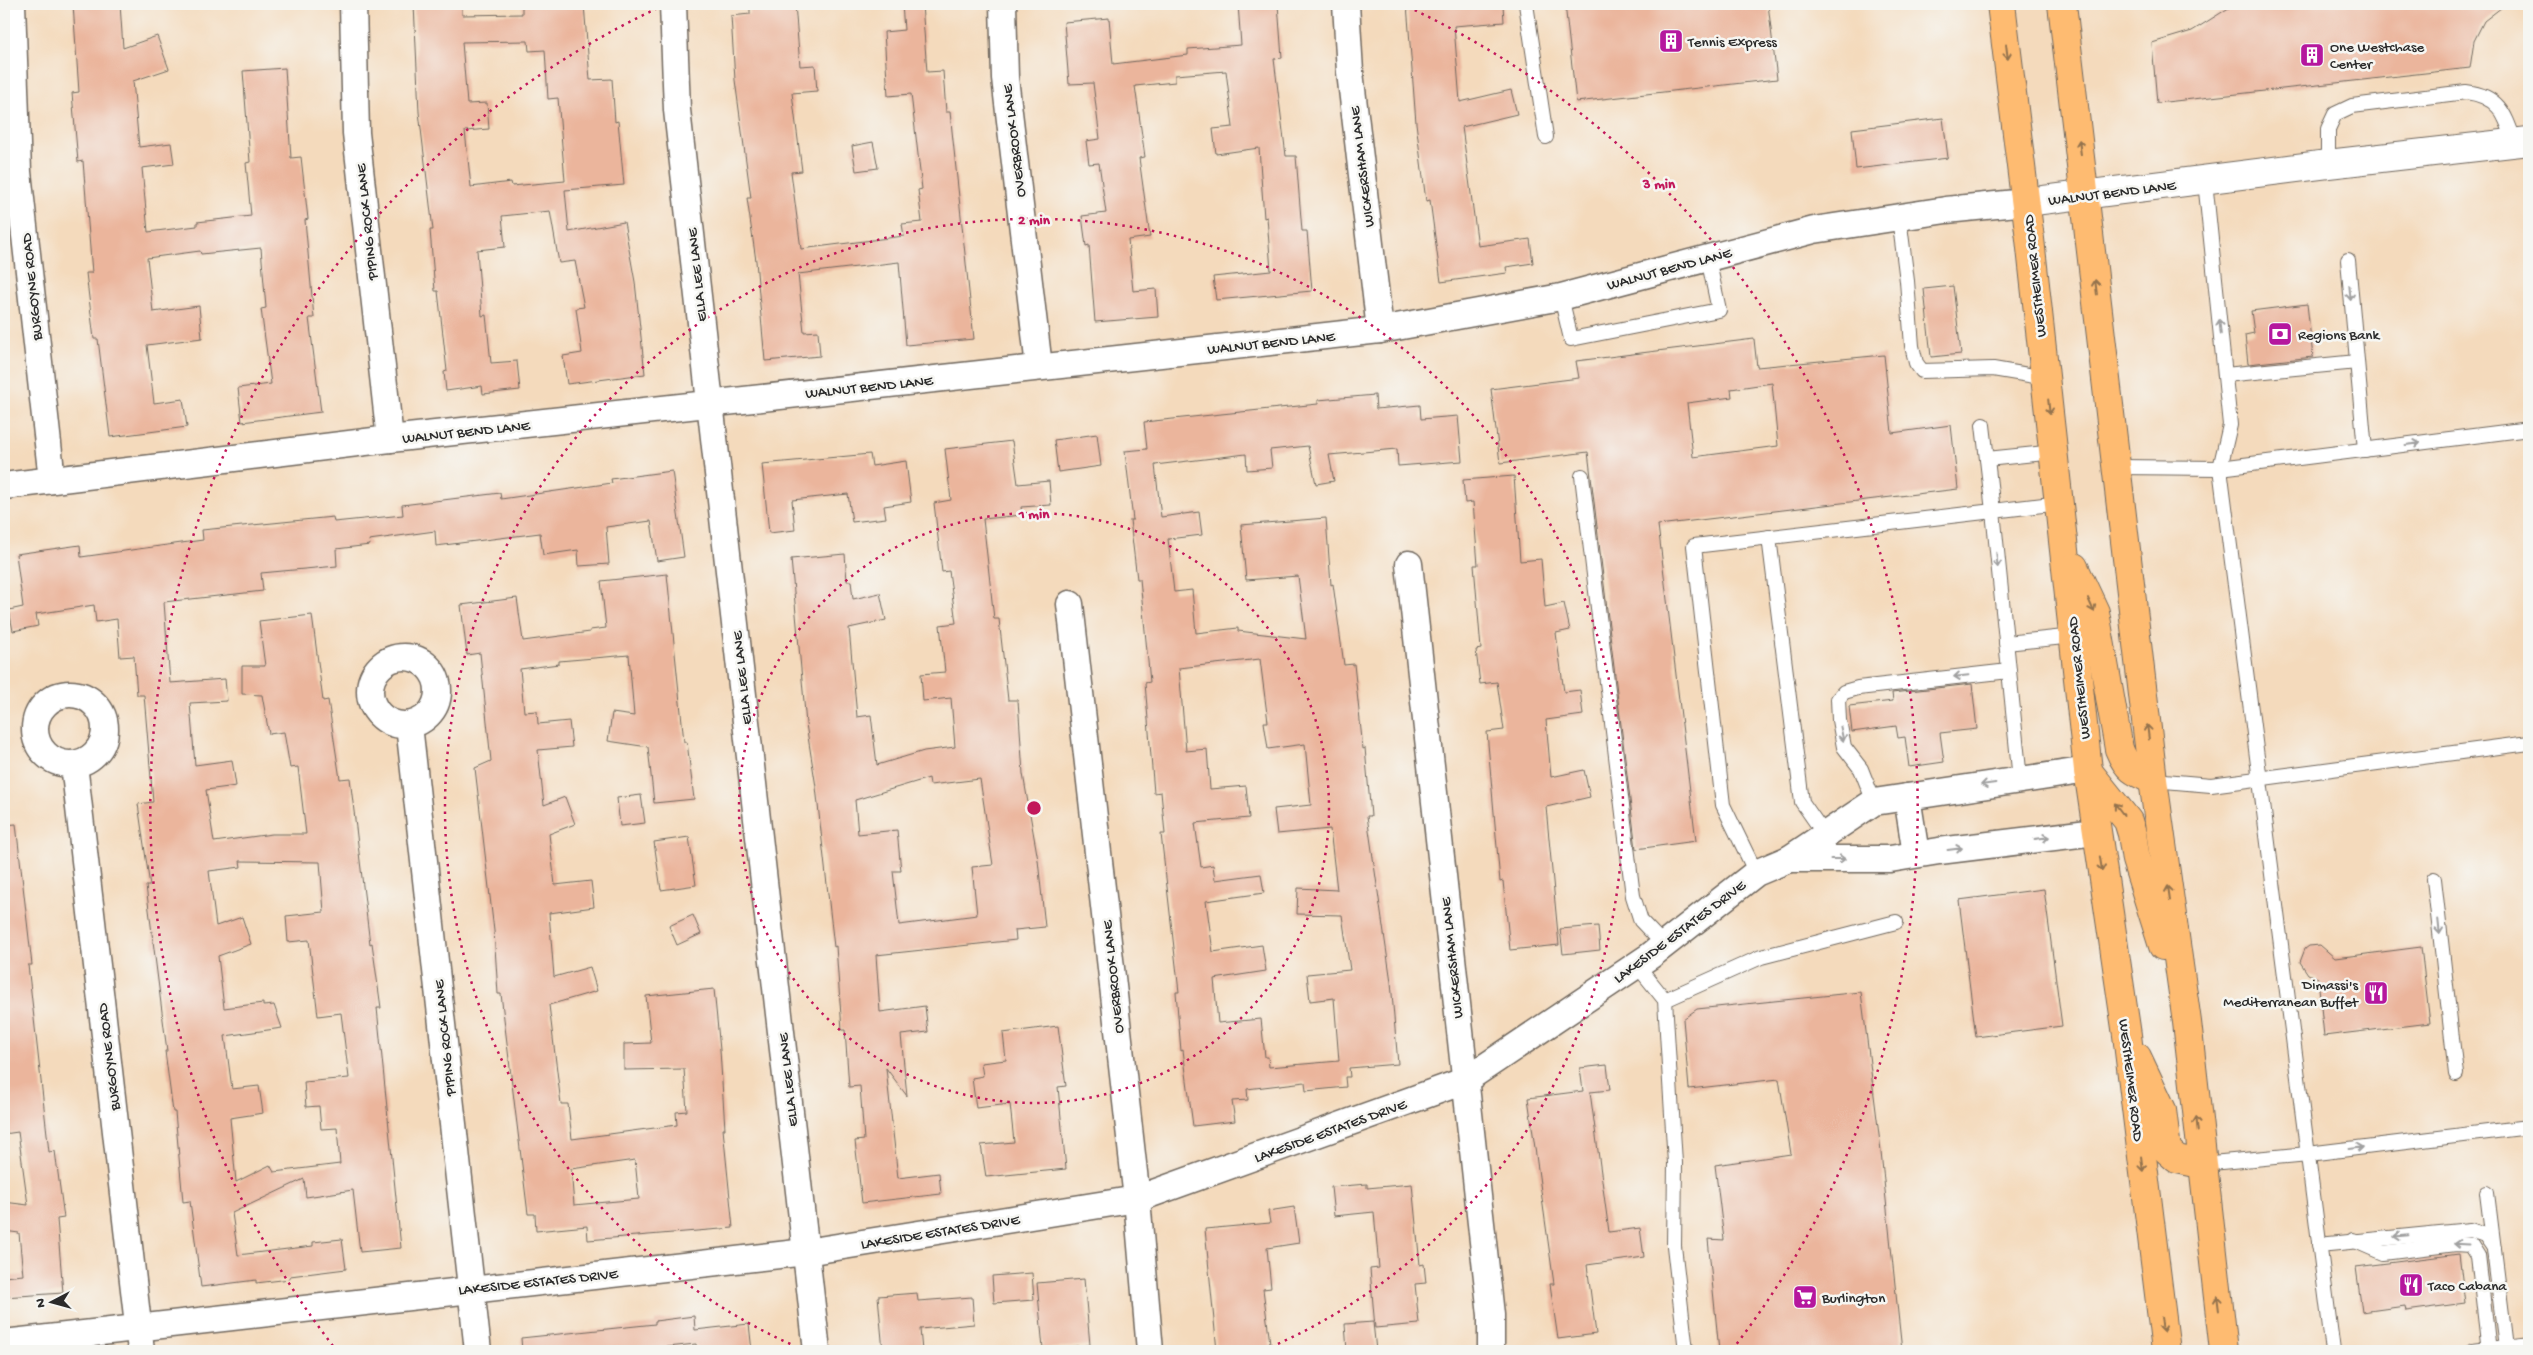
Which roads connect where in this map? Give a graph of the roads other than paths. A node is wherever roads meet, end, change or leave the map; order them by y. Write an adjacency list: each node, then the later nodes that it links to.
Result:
1 (12, 4): 34 (street, BURGOYNE ROAD)
2 (353, 4): 27 (street, PIPING ROCK LANE)
3 (673, 4): 24 (street, ELLA LEE LANE)
4 (1003, 4): 21 (street, OVERBROOK LANE)
5 (1346, 4): 19 (street, WICKERSHAM LANE)
6 (1526, 4): 9 (lane)
7 (2001, 4): 14 (main road, WESTHEIMER ROAD, one-way to 14)
8 (2062, 4): 13 (main road, one-way to 8)
9 (1546, 137)
10 (2522, 142): 11 (street, WALNUT BEND LANE); 11 (lane)
11 (2328, 164): 12 (street, WALNUT BEND LANE)
12 (2205, 181): 13 (street, WALNUT BEND LANE); 22 (lane, one-way to 12)
13 (2086, 195): 14 (street, WALNUT BEND LANE); 31 (main road, one-way to 13)
14 (2026, 202): 15 (street, WALNUT BEND LANE); 23 (main road, WESTHEIMER ROAD)
15 (1899, 218): 16 (street, WALNUT BEND LANE); 23 (lane)
16 (1708, 258): 18 (street, WALNUT BEND LANE); 18 (lane)
17 (2348, 260): 20 (lane, one-way to 20)
18 (1561, 297): 19 (street, WALNUT BEND LANE)
19 (1380, 330): 21 (street, WALNUT BEND LANE)
20 (2357, 362): 22 (lane); 28 (lane)
21 (1039, 366): 24 (street, WALNUT BEND LANE)
22 (2225, 375): 32 (lane)
23 (2046, 378): 29 (main road, WESTHEIMER ROAD, one-way to 29)
24 (710, 403): 27 (street, WALNUT BEND LANE); 76 (street, ELLA LEE LANE)
25 (1983, 425): 30 (lane)
26 (2529, 429): 28 (lane, one-way to 26)
27 (390, 440): 34 (street, WALNUT BEND LANE)
28 (2365, 450): 32 (lane)
29 (2054, 452): 30 (lane); 36 (main road, WESTHEIMER ROAD)
30 (1987, 459): 37 (lane)
31 (2117, 467): 32 (lane); 51 (main road, one-way to 31)
32 (2220, 468): 49 (lane)
33 (1582, 476): 61 (lane)
34 (52, 480): 35 (street, WALNUT BEND LANE)
35 (4, 486)
36 (2060, 503): 37 (lane); 39 (main road, WESTHEIMER ROAD)
37 (1993, 511): 38 (lane); 43 (lane, one-way to 43)
38 (1769, 537): 55 (lane); 58 (lane)
39 (2064, 545): 42 (main road, WESTHEIMER ROAD); 51 (main road, one-way to 51)
40 (1409, 564): 67 (street, WICKERSHAM LANE)
41 (1070, 604): 72 (street, OVERBROOK LANE)
42 (2074, 636): 43 (lane); 48 (main road, WESTHEIMER ROAD)
43 (2006, 643): 44 (lane)
44 (2009, 671): 50 (lane); 53 (lane, one-way to 53)
45 (409, 725): 77 (street, PIPING ROCK LANE)
46 (2529, 744): 49 (lane)
47 (74, 764): 78 (street, BURGOYNE ROAD)
48 (2088, 770): 50 (street, LAKESIDE ESTATES DRIVE); 54 (main road, WESTHEIMER ROAD); 64 (main road, one-way to 48)
49 (2260, 778): 51 (lane); 69 (lane)
50 (2020, 780): 52 (street, LAKESIDE ESTATES DRIVE, one-way to 52)
51 (2153, 780): 64 (main road, one-way to 51)
52 (1908, 797): 53 (street, LAKESIDE ESTATES DRIVE); 56 (street)
53 (1874, 802): 55 (street, LAKESIDE ESTATES DRIVE)
54 (2096, 832): 56 (street, LAKESIDE ESTATES DRIVE, one-way to 54); 65 (main road, WESTHEIMER ROAD, one-way to 65)
55 (1824, 836): 57 (street, LAKESIDE ESTATES DRIVE)
56 (1916, 854): 57 (street, LAKESIDE ESTATES DRIVE, one-way to 56)
57 (1789, 859): 58 (street, LAKESIDE ESTATES DRIVE)
58 (1756, 874): 61 (street, LAKESIDE ESTATES DRIVE)
59 (2434, 879): 66 (lane, one-way to 66)
60 (1896, 922): 63 (lane)
61 (1664, 945): 62 (street, LAKESIDE ESTATES DRIVE)
62 (1636, 964): 63 (lane); 67 (street, LAKESIDE ESTATES DRIVE)
63 (1665, 1000): 87 (lane)
64 (2187, 1022): 70 (main road, one-way to 64)
65 (2127, 1035): 70 (main road); 88 (main road, WESTHEIMER ROAD, one-way to 88)
66 (2456, 1074)
67 (1464, 1081): 72 (street, LAKESIDE ESTATES DRIVE); 86 (street, WICKERSHAM LANE)
68 (2529, 1127): 69 (lane, one-way to 68)
69 (2308, 1154): 70 (lane); 74 (lane)
70 (2201, 1164): 89 (main road, one-way to 70)
71 (2487, 1193): 75 (lane)
72 (1137, 1199): 76 (street, LAKESIDE ESTATES DRIVE); 85 (street, OVERBROOK LANE)
73 (2353, 1240): 74 (lane); 75 (lane, one-way to 73); 82 (lane, one-way to 73)
74 (2319, 1245): 90 (lane)
75 (2494, 1248): 81 (lane)
76 (806, 1252): 77 (street, LAKESIDE ESTATES DRIVE); 84 (street, ELLA LEE LANE)
77 (473, 1288): 78 (street, LAKESIDE ESTATES DRIVE); 83 (street, PIPING ROCK LANE)
78 (140, 1340): 79 (street, LAKESIDE ESTATES DRIVE)
79 (4, 1343)
80 (2529, 1344): 81 (lane)
81 (2505, 1349): 82 (lane)
82 (2488, 1350): 91 (lane)
83 (478, 1351)
84 (817, 1351)
85 (1150, 1351)
86 (1491, 1351)
87 (1686, 1351)
88 (2166, 1351)
89 (2224, 1351)
90 (2333, 1351)
91 (2473, 1351)

